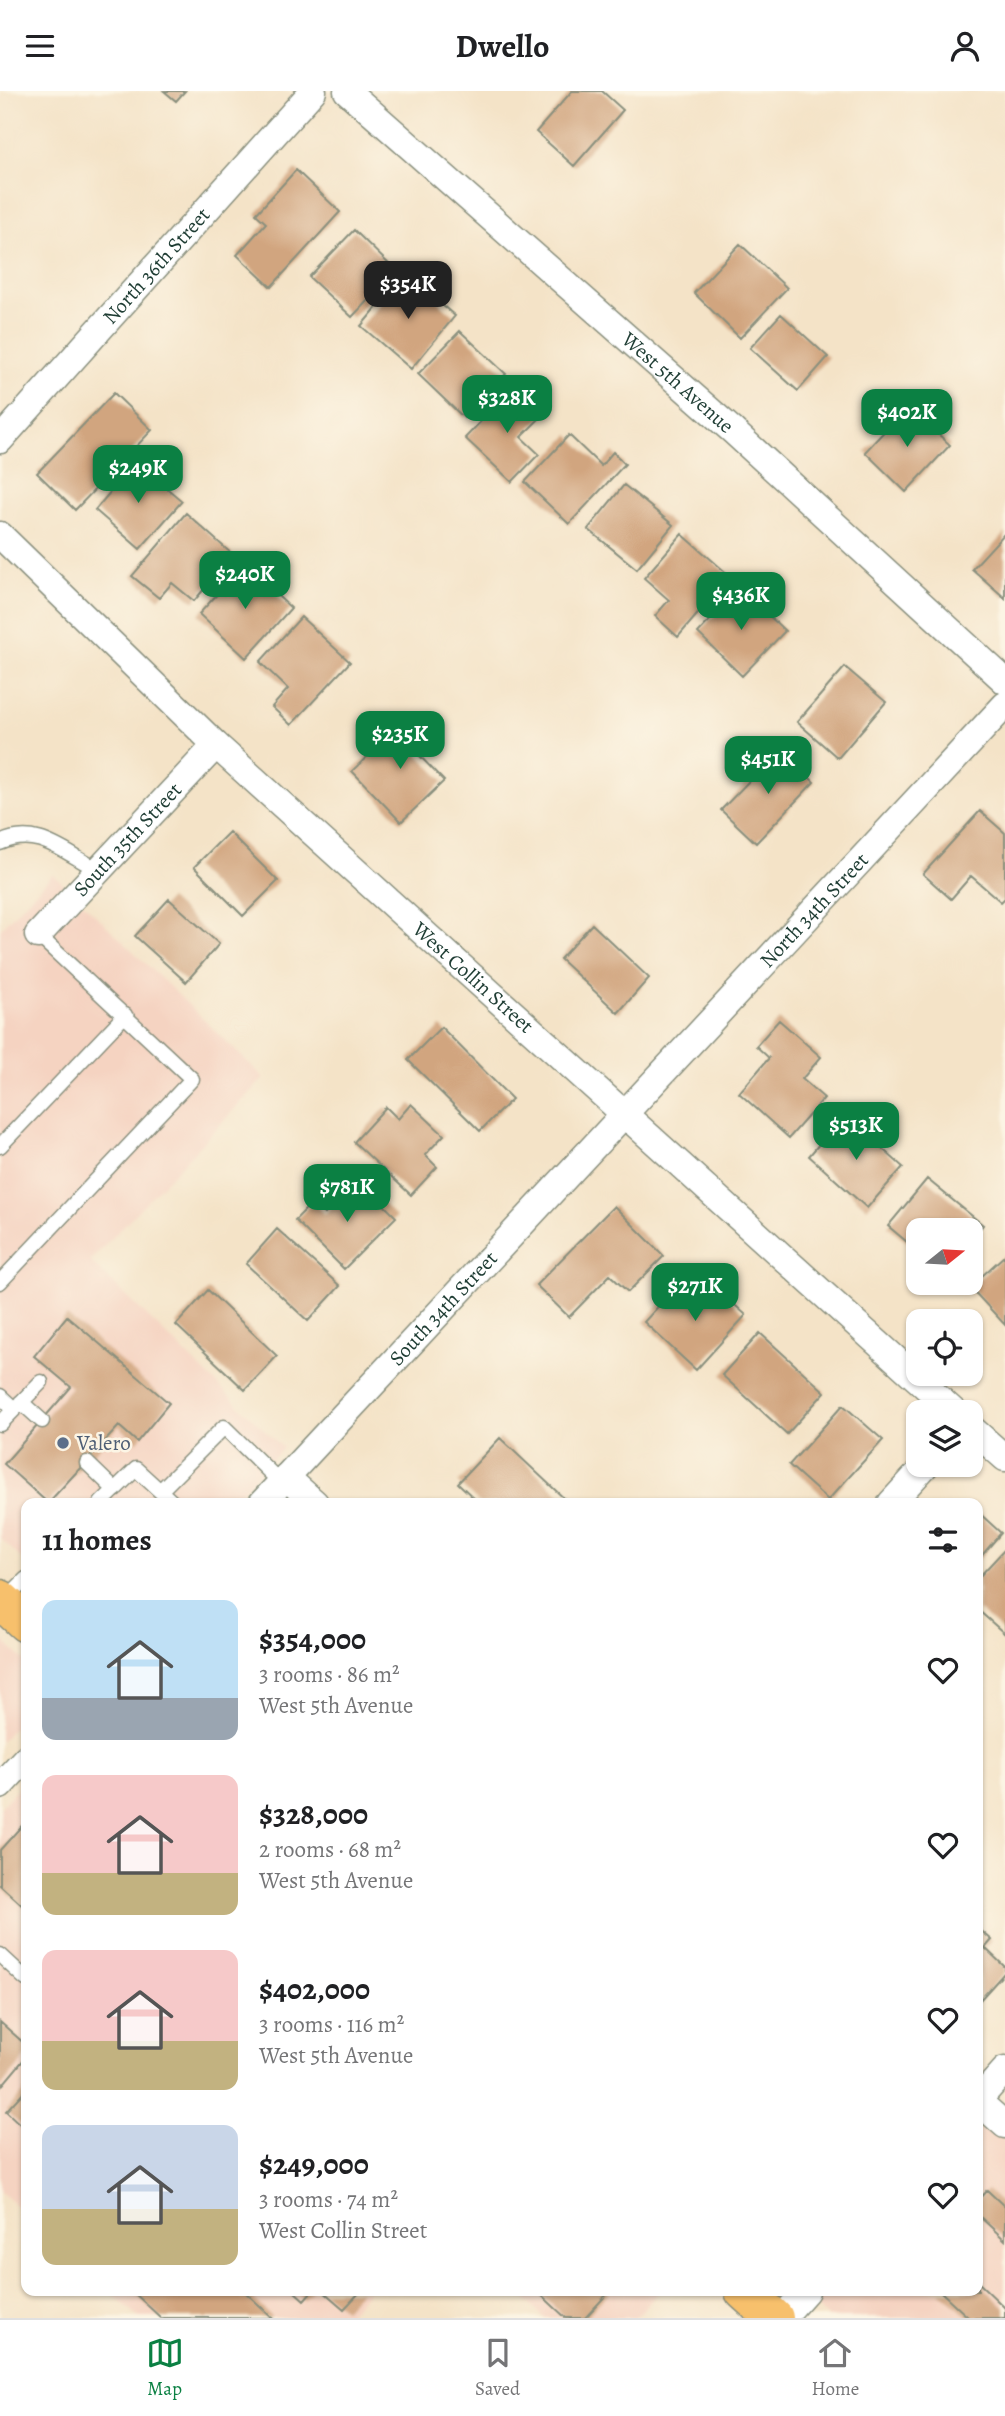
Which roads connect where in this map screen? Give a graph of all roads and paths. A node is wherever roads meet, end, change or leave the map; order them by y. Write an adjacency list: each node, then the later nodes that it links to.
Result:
1 (313, 91): 3 (street, North 36th Street)
2 (346, 91): 5 (street, West 5th Avenue)
3 (0, 440)
4 (0, 535): 7 (street, West Collin Street)
5 (1005, 681)
6 (1005, 705): 12 (street, North 34th Street)
7 (216, 745): 9 (street, South 35th Street); 12 (street, West Collin Street)
8 (0, 843): 9 (lane)
9 (99, 870): 10 (street, South 35th Street)
10 (38, 935): 11 (lane)
11 (125, 1015): 13 (lane); 14 (lane)
12 (625, 1115): 17 (street, West Collin Street); 25 (street, South 34th Street)
13 (0, 1146)
14 (0, 1282)
15 (41, 1382): 18 (lane)
16 (0, 1396): 18 (lane)
17 (941, 1400)
18 (17, 1406): 19 (lane); 20 (lane)
19 (42, 1421)
20 (0, 1424)
21 (983, 1439): 22 (street)
22 (1005, 1458)
23 (87, 1463): 26 (lane)
24 (915, 1477): 32 (street)
25 (283, 1480): 27 (lane); 30 (street, South 34th Street); 31 (street)
26 (115, 1490): 27 (lane); 28 (lane)
27 (160, 1491): 29 (lane)
28 (107, 1498)
29 (168, 1498)
30 (267, 1498)
31 (308, 1498)
32 (896, 1498)
33 (21, 1763): 34 (street)
34 (0, 1786)
35 (0, 1955): 36 (lane)
36 (21, 1974)
37 (1005, 2070): 38 (street)
38 (983, 2095)
39 (983, 2105): 40 (street)
40 (1005, 2125)
41 (750, 2296): 43 (main road)
42 (802, 2296): 44 (street)
43 (774, 2318)
44 (782, 2318)

